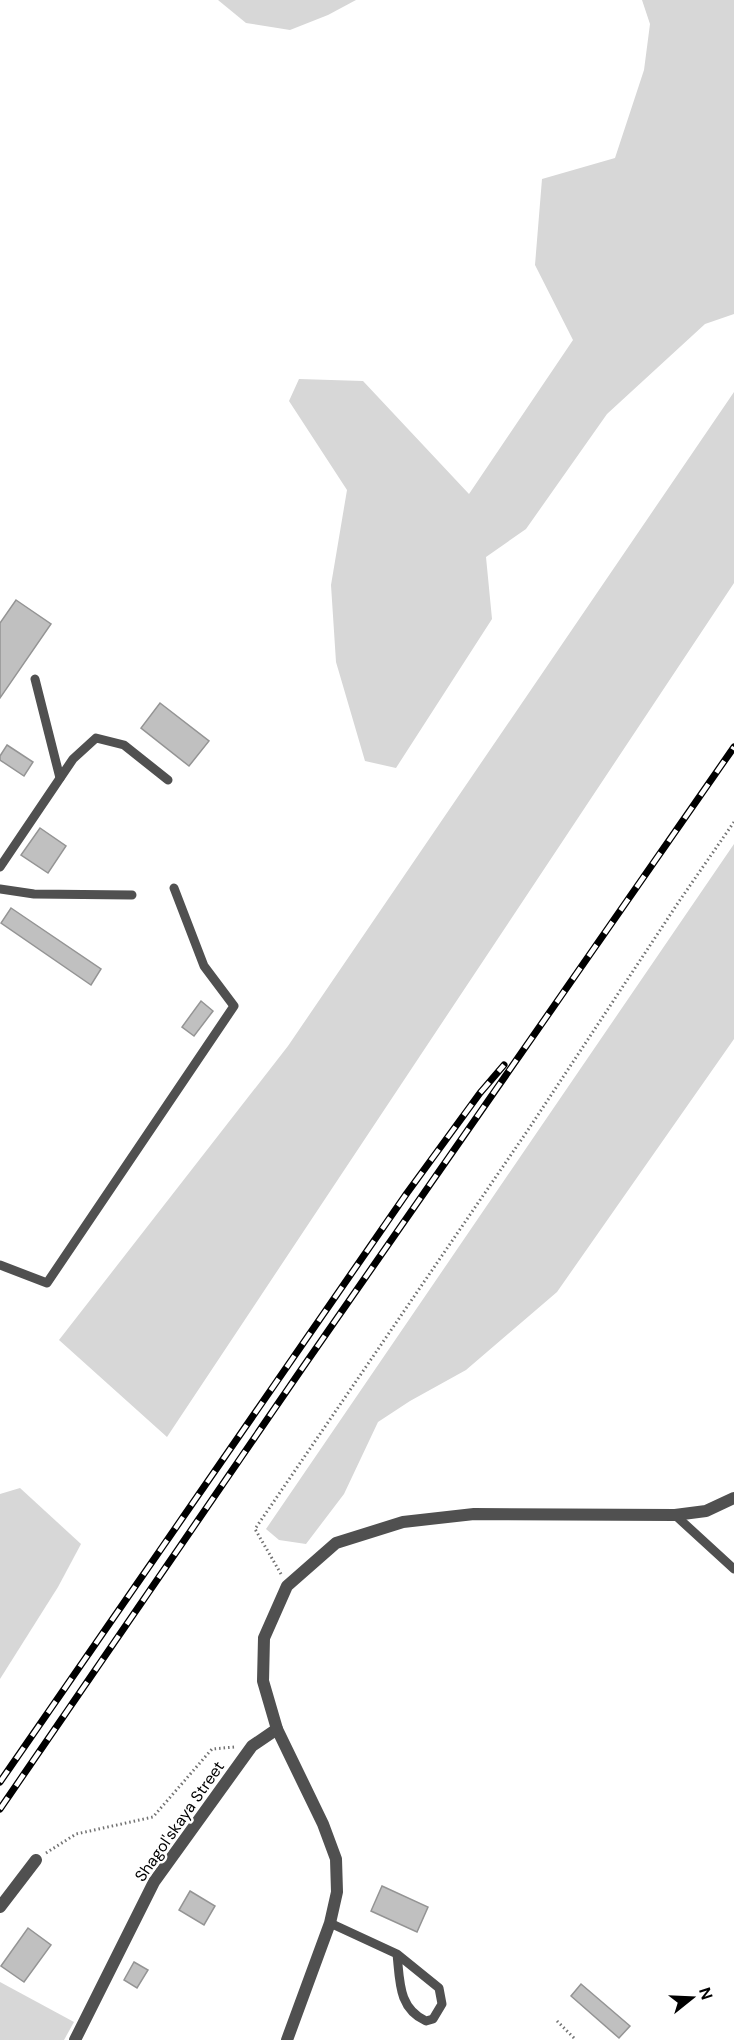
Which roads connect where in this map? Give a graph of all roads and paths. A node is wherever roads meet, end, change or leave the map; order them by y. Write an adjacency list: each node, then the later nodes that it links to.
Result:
1 (35, 679): 2 (lane)
2 (60, 778): 3 (lane); 5 (lane)
3 (168, 780)
4 (734, 822): 13 (path)
5 (0, 867)
6 (174, 888): 9 (lane)
7 (0, 889): 8 (lane)
8 (132, 895)
9 (0, 1265)
10 (734, 1498): 11 (street)
11 (675, 1515): 12 (lane); 13 (street)
12 (734, 1569)
13 (287, 1586): 14 (street)
14 (277, 1729): 15 (street, Shagol'skaya Street); 18 (street)
15 (252, 1746): 16 (path); 21 (street, Shagol'skaya Street)
16 (36, 1860): 17 (street)
17 (0, 1907)
18 (330, 1923): 19 (lane); 22 (street)
19 (397, 1954): 19 (lane)
20 (557, 2021): 23 (path)
21 (75, 2040)
22 (287, 2040)
23 (576, 2040)

